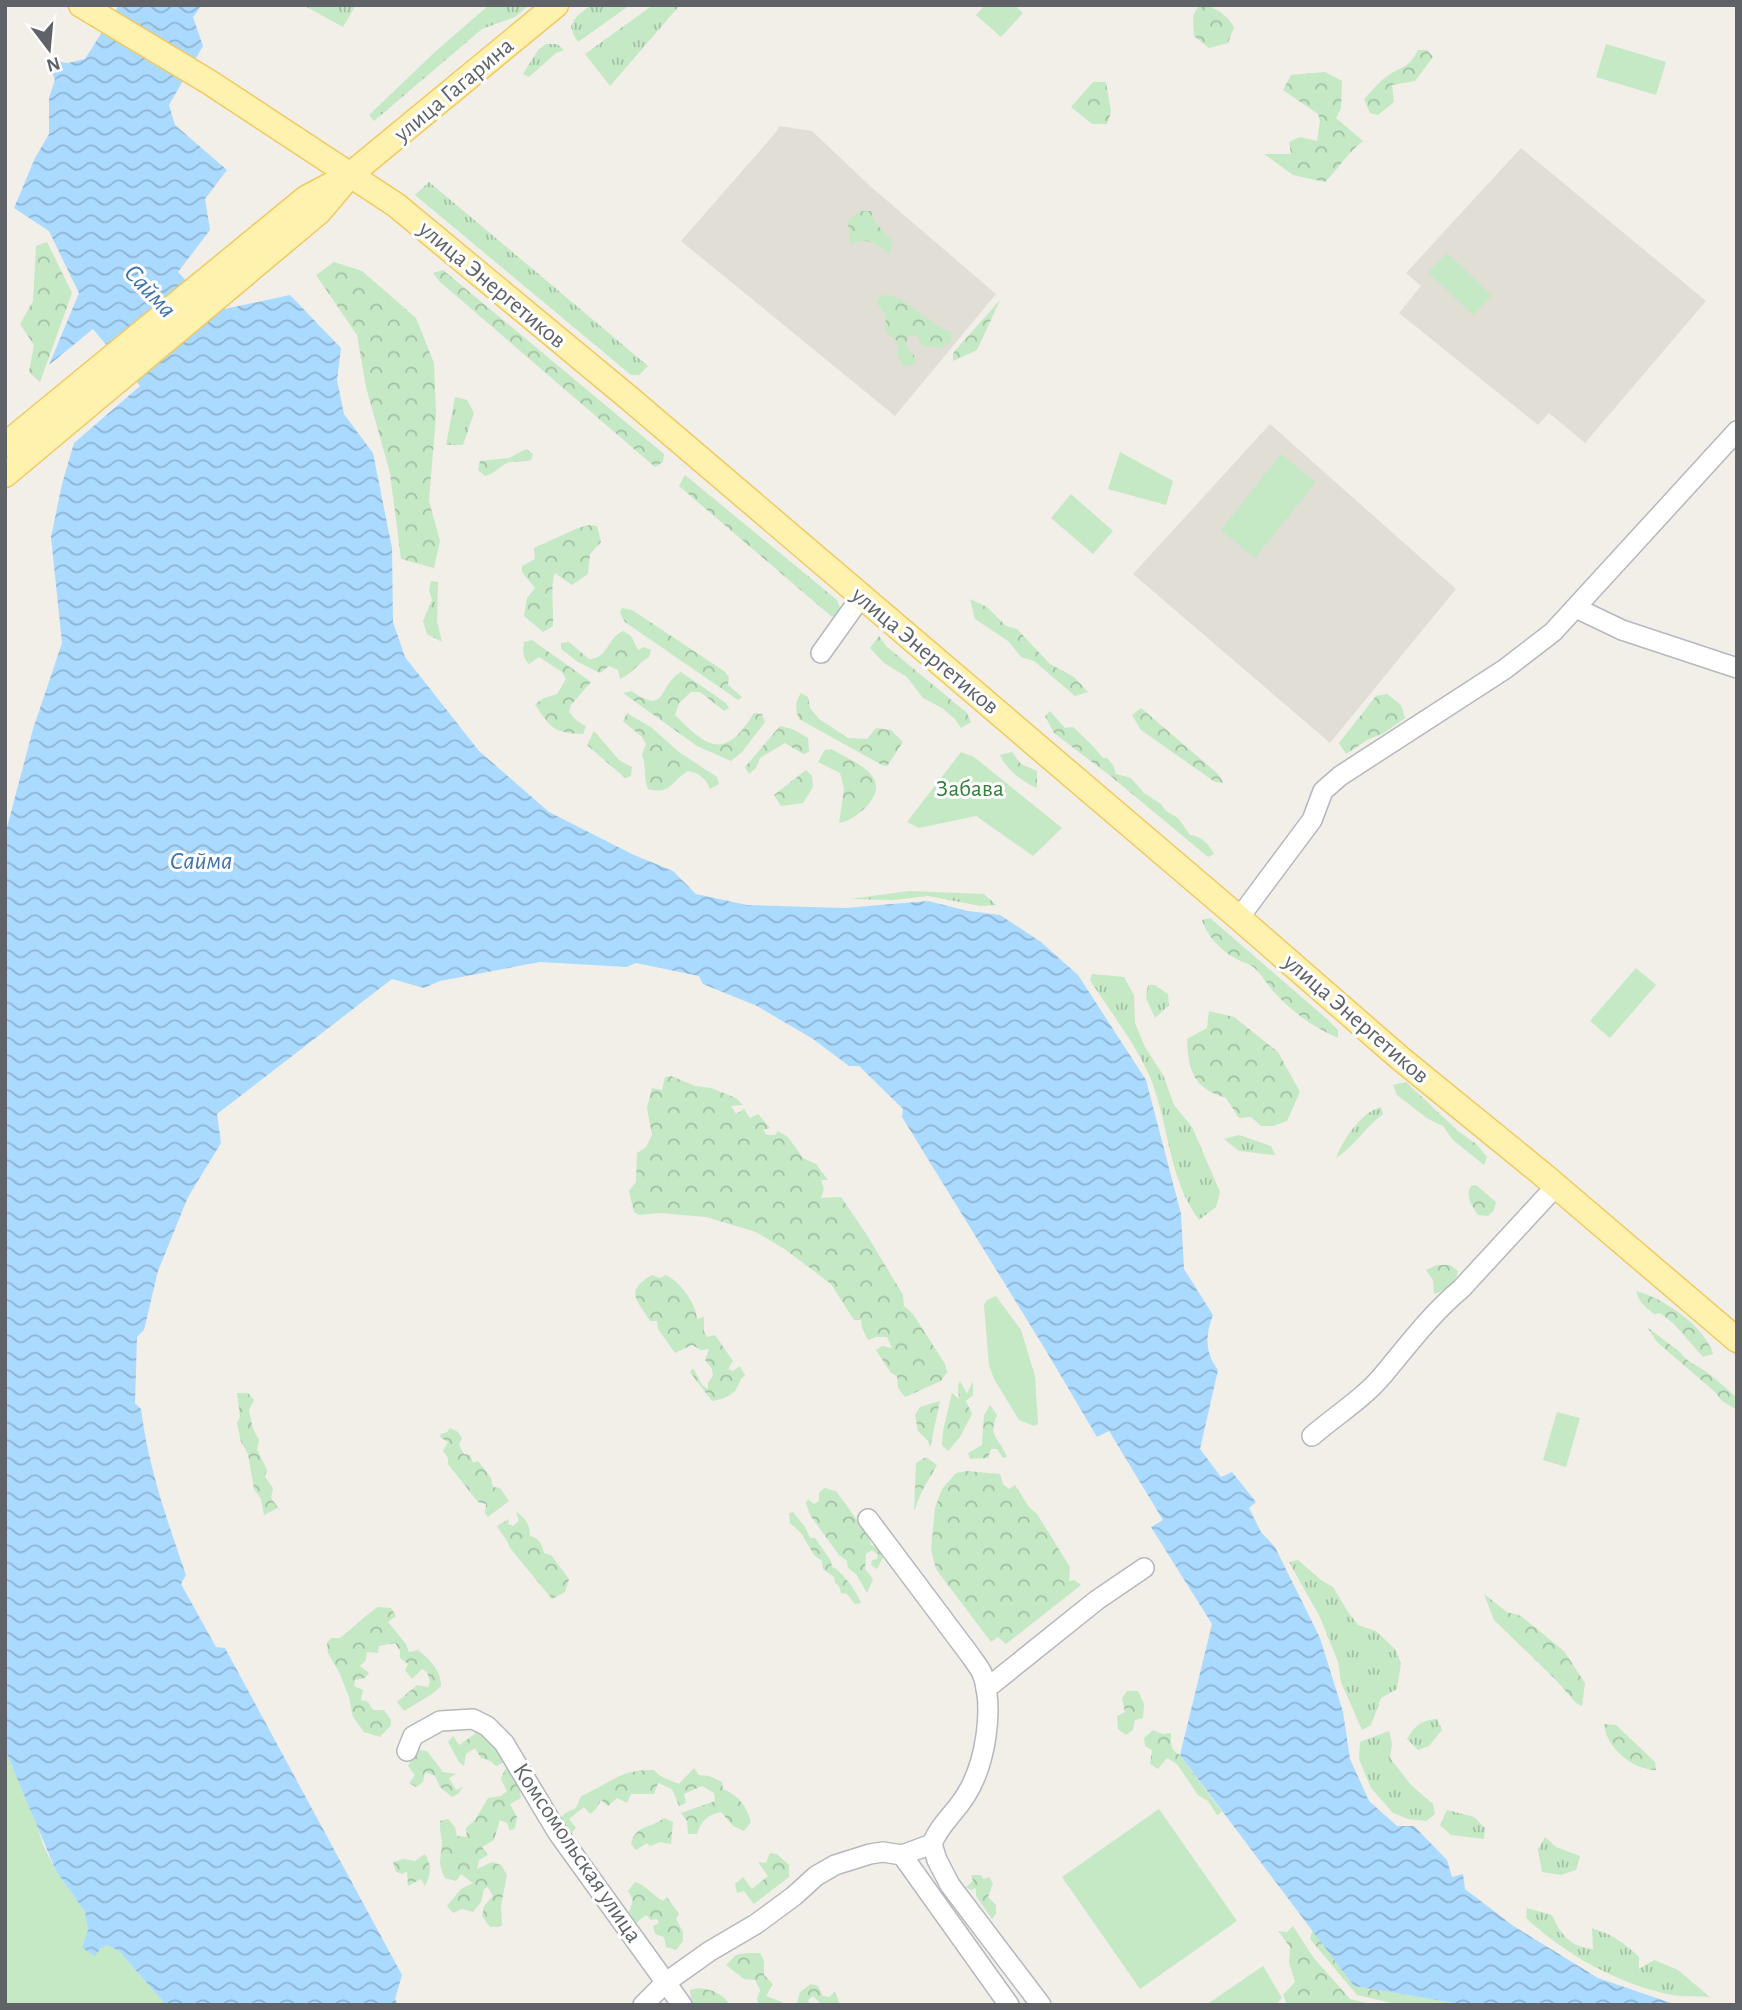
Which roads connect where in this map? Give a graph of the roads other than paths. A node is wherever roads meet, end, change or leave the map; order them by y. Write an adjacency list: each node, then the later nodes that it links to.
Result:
1 (80, 5): 3 (main road, улица Энергетиков)
2 (556, 5): 3 (main road, улица Гагарина)
3 (351, 174): 4 (main road, улица Гагарина); 8 (main road, улица Энергетиков)
4 (312, 205): 6 (main road); 7 (main road)
5 (1737, 431): 9 (street)
6 (5, 445)
7 (6, 474)
8 (861, 597): 10 (street); 12 (main road, улица Энергетиков)
9 (1576, 608): 11 (street); 12 (street)
10 (821, 653)
11 (1737, 668)
12 (1240, 918): 13 (main road, улица Энергетиков)
13 (1556, 1186): 14 (main road, улица Энергетиков); 15 (street)
14 (1737, 1340)
15 (1312, 1436)
16 (869, 1519): 18 (street)
17 (1143, 1567): 18 (street)
18 (986, 1689): 20 (street)
19 (407, 1751): 22 (street, Комсомольская улица)
20 (932, 1844): 21 (street); 26 (street)
21 (902, 1855): 22 (street); 25 (street)
22 (665, 1983): 23 (street); 24 (street, Комсомольская улица)
23 (643, 2005)
24 (682, 2005)
25 (1009, 2005)
26 (1041, 2005)

